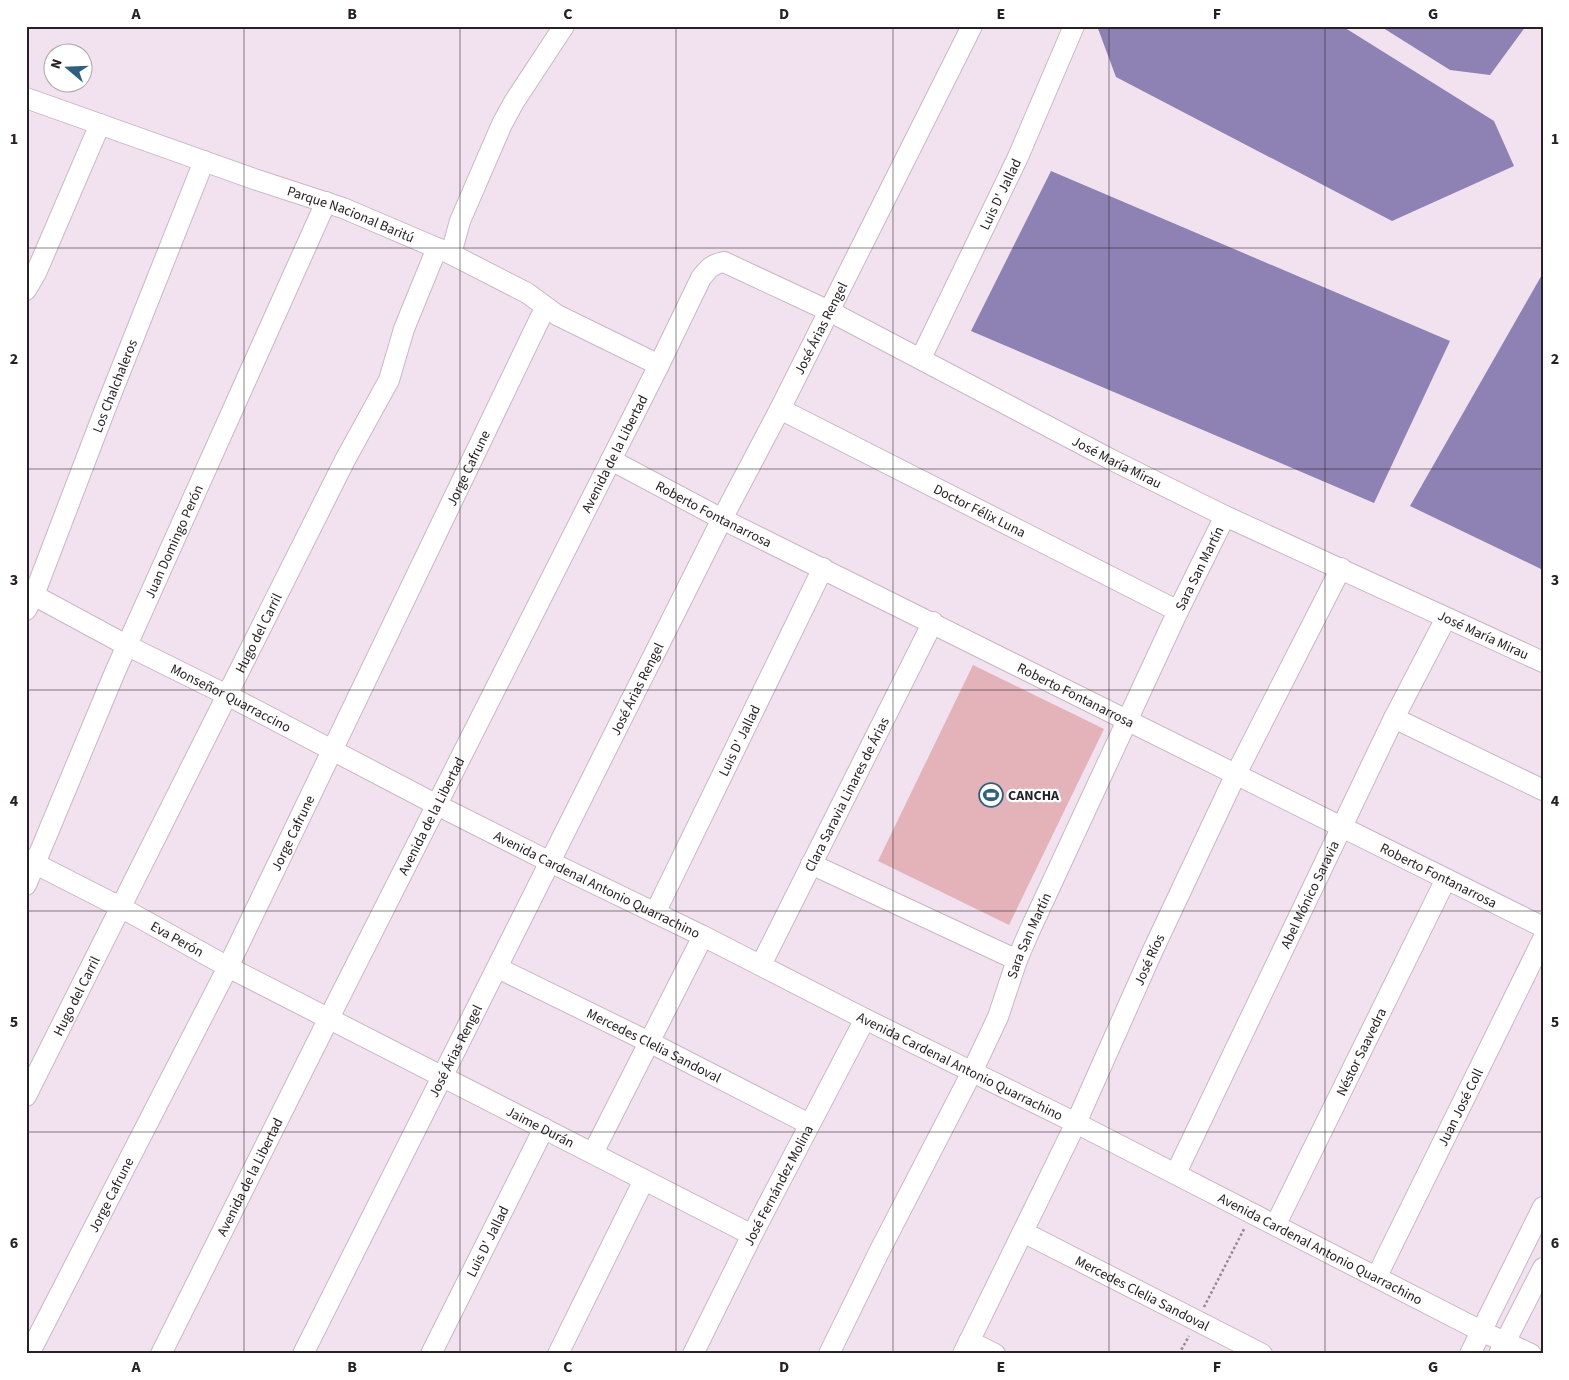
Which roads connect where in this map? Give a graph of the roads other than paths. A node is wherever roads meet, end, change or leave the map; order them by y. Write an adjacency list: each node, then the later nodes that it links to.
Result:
1 (564, 26): 8 (street, Hugo del Carril)
2 (972, 26): 12 (street, José Árias Rengel)
3 (1074, 26): 13 (street, Luis D' Jallad)
4 (26, 98): 5 (street, Parque Nacional Baritú)
5 (100, 124): 6 (street, Parque Nacional Baritú); 10 (street)
6 (204, 161): 7 (street, Parque Nacional Baritú); 21 (street, Los Chalchaleros)
7 (326, 202): 8 (street, Parque Nacional Baritú); 25 (street, Juan Domingo Perón)
8 (444, 251): 11 (street, Parque Nacional Baritú); 27 (street, Hugo del Carril)
9 (701, 278): 12 (street, José María Mirau); 14 (street, Avenida de la Libertad)
10 (26, 290)
11 (545, 308): 14 (street, Parque Nacional Baritú); 30 (street, Jorge Cafrune)
12 (829, 311): 13 (street, José María Mirau); 15 (street, José Árias Rengel)
13 (921, 358): 17 (street, José María Mirau)
14 (659, 366): 16 (street, Avenida de la Libertad)
15 (780, 409): 18 (street, José Árias Rengel); 22 (street, Doctor Félix Luna)
16 (611, 460): 18 (street, Roberto Fontanarrosa); 33 (street, Avenida de la Libertad)
17 (1225, 516): 20 (street, José María Mirau); 22 (street, Sara San Martín)
18 (722, 518): 19 (street, Roberto Fontanarrosa); 36 (street, José Árias Rengel)
19 (823, 568): 24 (street, Roberto Fontanarrosa); 41 (street, Luis D' Jallad)
20 (1340, 568): 23 (street, José María Mirau); 31 (street, José Ríos)
21 (29, 599): 25 (street, Monseñor Quarraccino)
22 (1178, 611): 29 (street, Sara San Martín)
23 (1446, 618): 26 (street, José María Mirau); 28 (street, Abel Mónico Saravia)
24 (934, 622): 29 (street, Roberto Fontanarrosa); 37 (street, Clara Saravia Linares de Árias)
25 (126, 645): 27 (street, Monseñor Quarraccino); 35 (street, Juan Domingo Perón)
26 (1543, 662)
27 (227, 695): 30 (street, Monseñor Quarraccino); 40 (street, Hugo del Carril)
28 (1394, 718): 32 (street); 34 (street, Abel Mónico Saravia)
29 (1128, 722): 31 (street, Roberto Fontanarrosa); 45 (street, Sara San Martín)
30 (333, 752): 33 (street, Monseñor Quarraccino); 47 (street, Jorge Cafrune)
31 (1236, 774): 34 (street, Roberto Fontanarrosa); 55 (street, José Ríos)
32 (1543, 790)
33 (437, 805): 36 (street, Avenida Cardenal Antonio Quarrachino); 49 (street, Avenida de la Libertad)
34 (1341, 826): 38 (street, Roberto Fontanarrosa); 59 (street, Abel Mónico Saravia)
35 (31, 861): 39 (street, Juan Domingo Perón); 40 (street, Eva Perón)
36 (550, 862): 41 (street, Avenida Cardenal Antonio Quarrachino); 48 (street, José Árias Rengel)
37 (812, 864): 45 (street); 46 (street, Clara Saravia Linares de Árias)
38 (1446, 879): 42 (street, Roberto Fontanarrosa); 62 (street, Néstor Saavedra)
39 (26, 885)
40 (122, 908): 47 (street, Eva Perón); 54 (street, Hugo del Carril)
41 (655, 913): 43 (street, Avenida Cardenal Antonio Quarrachino)
42 (1543, 927)
43 (703, 936): 46 (street, Avenida Cardenal Antonio Quarrachino); 51 (street)
44 (1543, 939): 66 (street, Juan José Coll)
45 (1017, 960): 52 (street, Sara San Martín)
46 (761, 965): 50 (street, Avenida Cardenal Antonio Quarrachino)
47 (228, 967): 49 (street, Eva Perón); 70 (street, Jorge Cafrune)
48 (498, 968): 51 (street, Mercedes Clelia Sandoval); 53 (street, José Árias Rengel)
49 (329, 1018): 53 (street, Jaime Durán); 71 (street, Avenida de la Libertad)
50 (865, 1019): 52 (street, Avenida Cardenal Antonio Quarrachino); 56 (street, José Fernández Molina)
51 (649, 1042): 56 (street, Mercedes Clelia Sandoval); 58 (street)
52 (972, 1072): 55 (street, Avenida Cardenal Antonio Quarrachino); 76 (street, Sara San Martín)
53 (441, 1076): 57 (street, Jaime Durán); 72 (street, José Árias Rengel)
54 (26, 1096)
55 (1076, 1122): 59 (street, Avenida Cardenal Antonio Quarrachino); 63 (street, José Ríos)
56 (809, 1124): 64 (street, José Fernández Molina)
57 (544, 1128): 58 (street, Jaime Durán); 73 (street, Luis D' Jallad)
58 (594, 1153): 60 (street, Jaime Durán)
59 (1176, 1173): 62 (street, Avenida Cardenal Antonio Quarrachino)
60 (644, 1180): 64 (street, Jaime Durán); 74 (street)
61 (1543, 1207): 67 (street)
62 (1276, 1224): 66 (street, Avenida Cardenal Antonio Quarrachino)
63 (1023, 1232): 68 (street, José Ríos); 78 (street, Mercedes Clelia Sandoval)
64 (752, 1235): 75 (street, José Fernández Molina)
65 (1543, 1268): 69 (street)
66 (1377, 1276): 67 (street, Avenida Cardenal Antonio Quarrachino)
67 (1481, 1331): 69 (street); 79 (street)
68 (966, 1347): 77 (street)
69 (1502, 1347): 80 (street)
70 (29, 1354)
71 (161, 1354)
72 (303, 1354)
73 (431, 1354)
74 (558, 1354)
75 (693, 1354)
76 (829, 1354)
77 (996, 1354)
78 (1262, 1354)
79 (1470, 1354)
80 (1531, 1354)

